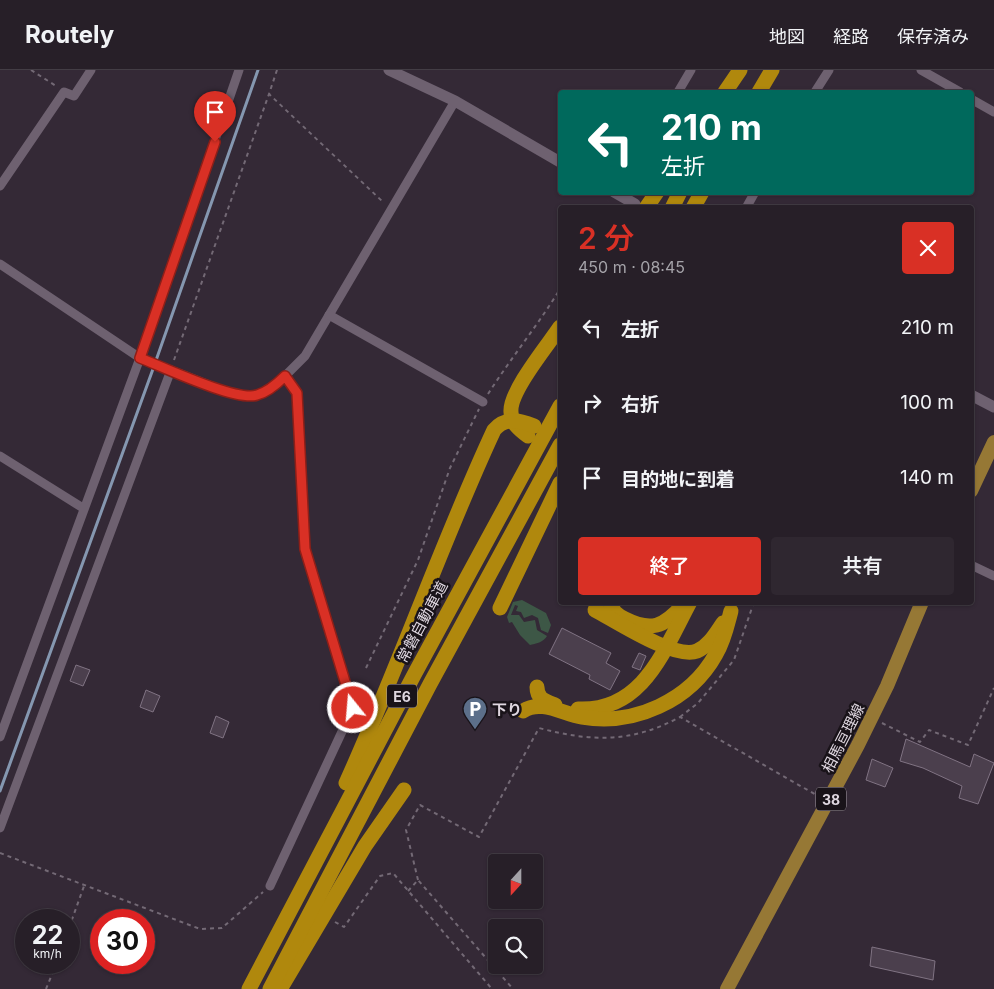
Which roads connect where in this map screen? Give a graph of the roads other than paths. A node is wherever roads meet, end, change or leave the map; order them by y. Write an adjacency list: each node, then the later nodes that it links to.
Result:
1 (91, 70): 20 (street)
2 (239, 70): 28 (street)
3 (389, 70): 17 (street)
4 (691, 70): 10 (street)
5 (740, 70): 11 (highway)
6 (751, 70): 12 (highway)
7 (772, 70): 13 (highway)
8 (829, 70): 14 (street)
9 (921, 70): 15 (street)
10 (679, 90)
11 (726, 90)
12 (739, 90)
13 (760, 90)
14 (816, 90)
15 (956, 90)
16 (974, 101): 18 (street)
17 (455, 102): 19 (street); 26 (street)
18 (994, 112)
19 (558, 161)
20 (0, 186)
21 (620, 195): 23 (street)
22 (653, 195): 24 (highway)
23 (638, 205)
24 (641, 205)
25 (0, 264): 28 (street)
26 (330, 316): 30 (street); 32 (street)
27 (558, 330): 35 (highway)
28 (140, 358): 29 (street); 42 (street)
29 (171, 370): 30 (street); 57 (street)
30 (285, 376): 58 (street)
31 (974, 396): 33 (street)
32 (483, 402)
33 (994, 407)
34 (558, 410): 59 (highway, 常磐自動車道 / E6)
35 (513, 420): 36 (highway); 59 (highway)
36 (531, 431)
37 (994, 442): 40 (main road)
38 (558, 449): 61 (highway, E6)
39 (0, 456): 42 (street)
40 (974, 485)
41 (558, 487): 50 (highway)
42 (83, 508): 55 (street)
43 (974, 566): 44 (street)
44 (994, 576)
45 (611, 605): 46 (highway)
46 (682, 605)
47 (688, 605): 52 (highway)
48 (921, 605): 63 (main road, 相馬亘理線 / 38)
49 (733, 607): 52 (highway); 54 (highway)
50 (500, 608)
51 (594, 610): 52 (highway)
52 (666, 648): 53 (highway)
53 (537, 687)
54 (524, 711)
55 (0, 737)
56 (404, 790): 62 (highway)
57 (0, 828)
58 (270, 886)
59 (277, 934): 60 (highway, 常磐自動車道 / E6)
60 (249, 989)
61 (270, 989)
62 (281, 989)
63 (727, 989)

